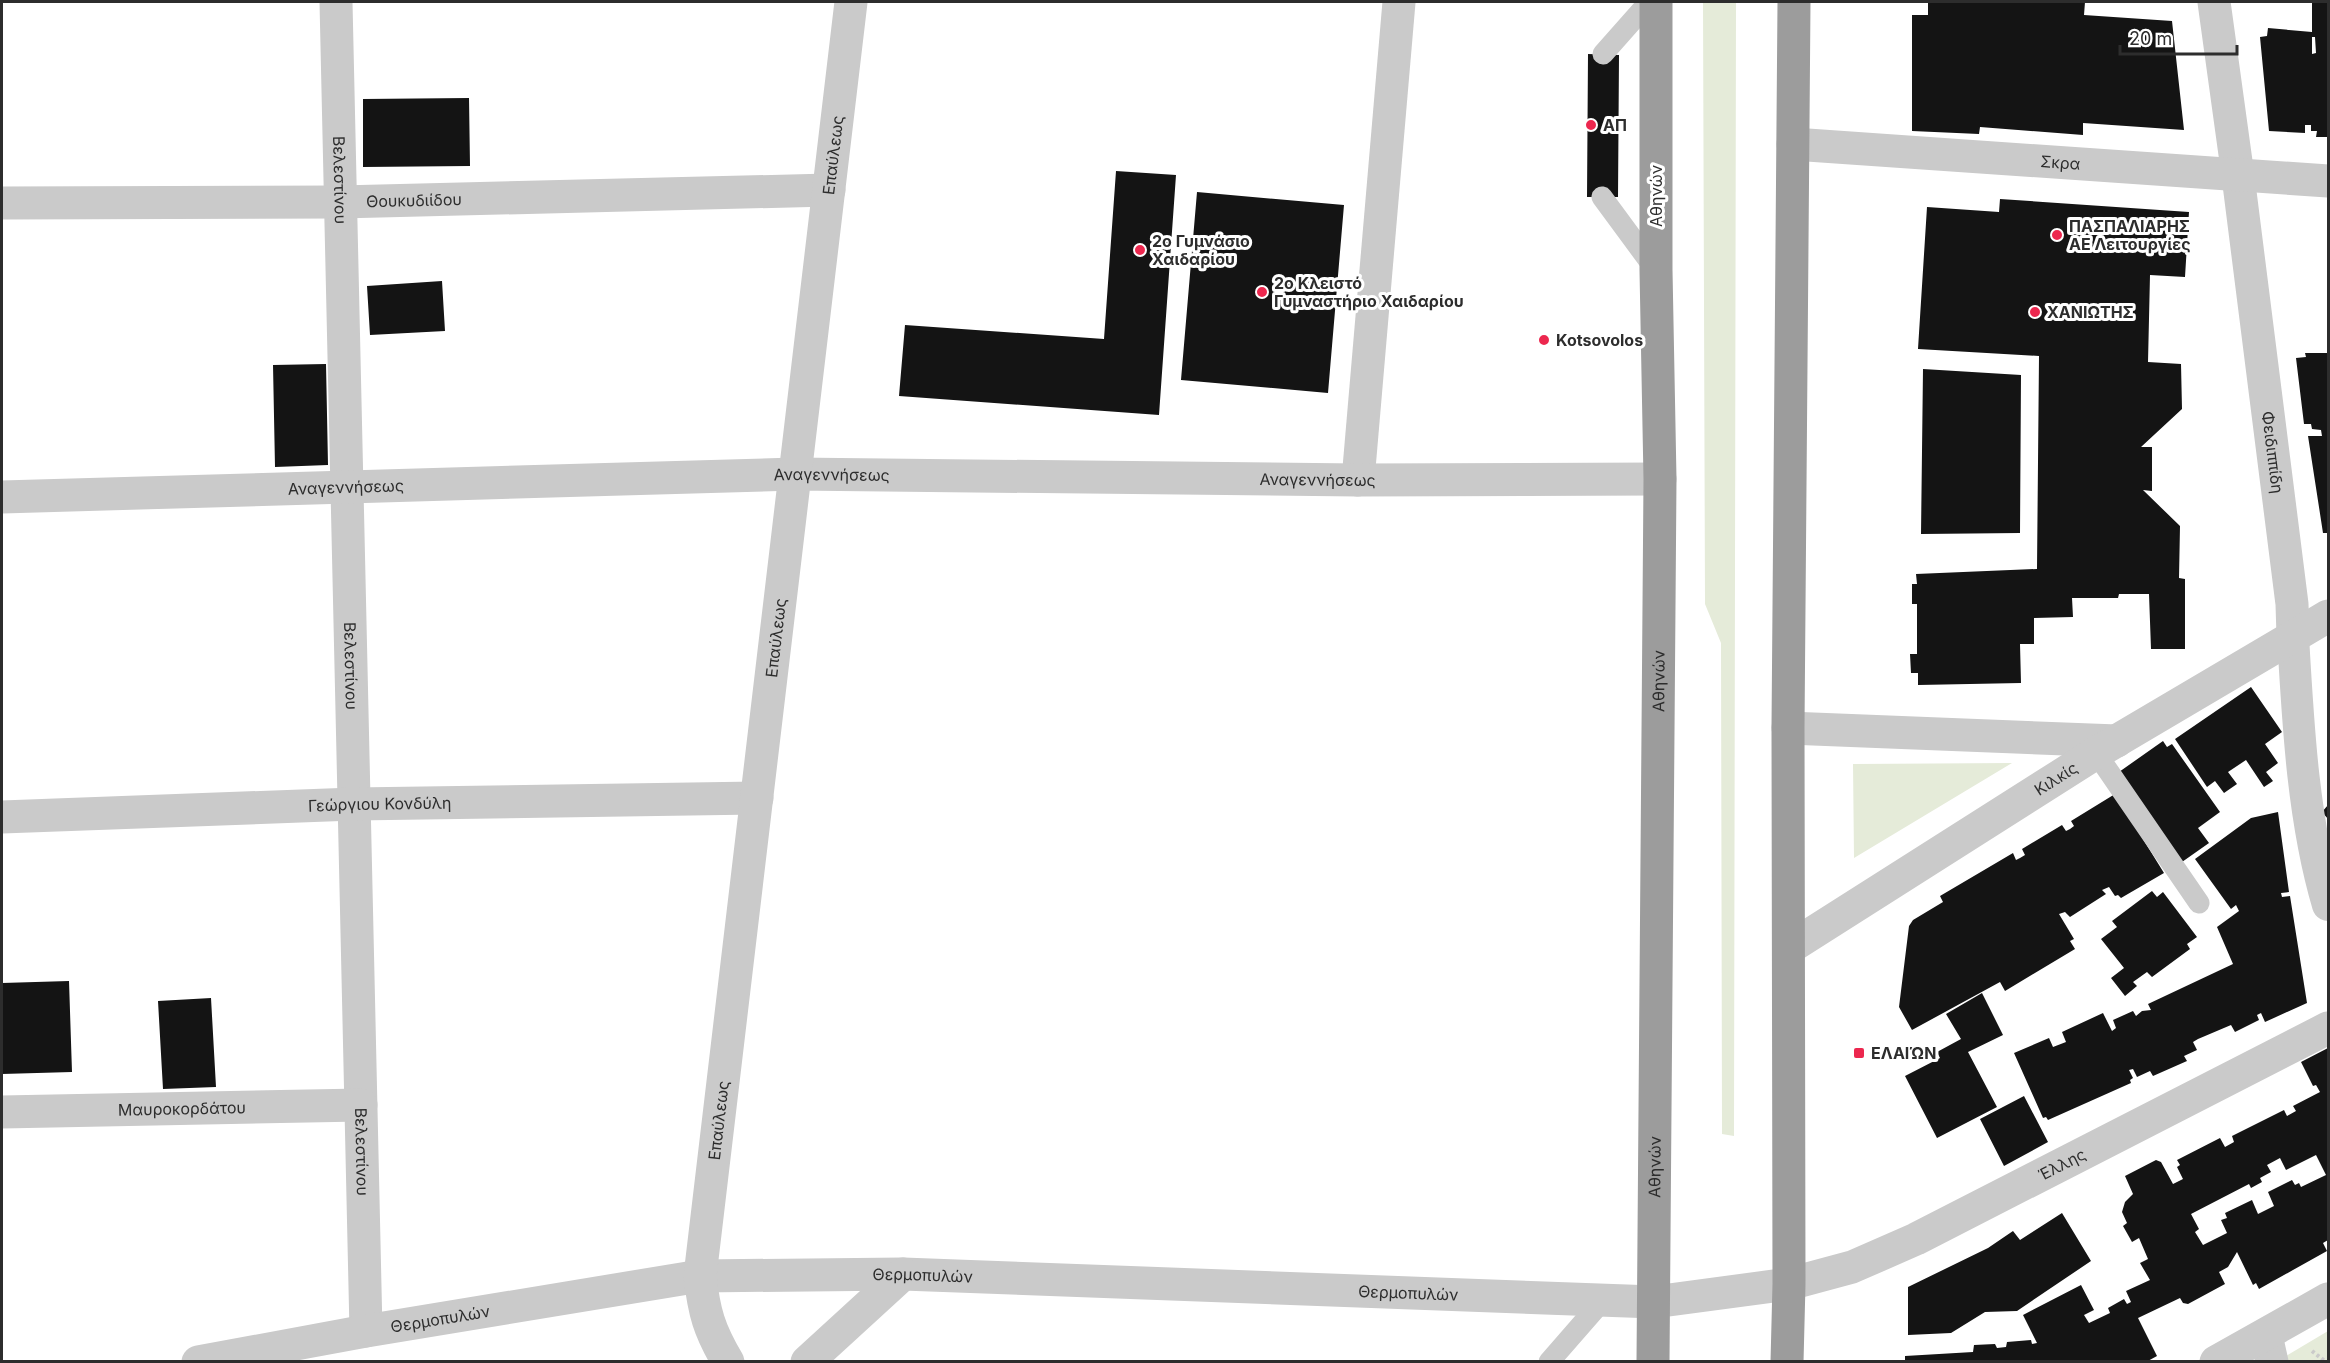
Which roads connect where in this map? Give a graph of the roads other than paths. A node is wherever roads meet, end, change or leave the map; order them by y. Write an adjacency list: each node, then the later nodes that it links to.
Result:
1 (336, 2): 14 (street, Βελεστίνου)
2 (851, 2): 12 (street, Επαύλεως)
3 (1399, 2): 19 (street)
4 (1649, 2): 8 (lane)
5 (1656, 2): 16 (highway, Αθηνών)
6 (1794, 2): 9 (highway)
7 (2214, 2): 10 (street, Φειδιππίδη)
8 (1603, 54)
9 (1793, 144): 10 (street, Σκρα); 24 (highway)
10 (2238, 176): 11 (street, Σκρα); 23 (street, Φειδιππίδη)
11 (2328, 181)
12 (829, 190): 14 (street, Θουκυδιίδου); 17 (street, Επαύλεως)
13 (1602, 197): 16 (lane)
14 (340, 202): 15 (street, Θουκυδιίδου); 20 (street, Βελεστίνου)
15 (2, 203)
16 (1656, 270): 18 (highway, Αθηνών)
17 (795, 474): 19 (street, Αναγεννήσεως); 20 (street, Αναγεννήσεως); 27 (street, Επαύλεως)
18 (1660, 479): 19 (street, Αναγεννήσεως); 41 (highway, Αθηνών)
19 (1358, 480)
20 (347, 488): 21 (street, Αναγεννήσεως); 28 (street, Βελεστίνου)
21 (2, 497)
22 (2328, 616): 23 (street, Κιλκίς)
23 (2293, 636): 25 (street, Κιλκίς); 26 (street, Φειδιππίδη)
24 (1788, 728): 25 (street); 32 (highway)
25 (2106, 747): 30 (lane); 32 (street, Κιλκίς)
26 (2318, 790): 31 (street, Φειδιππίδη)
27 (757, 798): 28 (street, Γεώργιου Κονδύλη); 37 (street, Επαύλεως)
28 (354, 804): 29 (street, Γεώργιου Κονδύλη); 34 (street, Βελεστίνου)
29 (2, 817)
30 (2199, 903)
31 (2328, 904)
32 (1789, 948): 38 (highway)
33 (2328, 1028): 38 (street, Έλλης)
34 (361, 1105): 35 (street, Μαυροκορδάτου); 42 (street, Βελεστίνου)
35 (2, 1112)
36 (903, 1274): 37 (street, Θερμοπυλών); 40 (street, Θερμοπυλών); 47 (street)
37 (700, 1276): 42 (street, Θερμοπυλών); 46 (street, Επαύλεως)
38 (1790, 1284): 41 (street, Έλλης); 50 (highway)
39 (2328, 1299): 43 (street)
40 (1603, 1300): 41 (street, Θερμοπυλών); 48 (lane)
41 (1654, 1302): 49 (highway, Αθηνών)
42 (366, 1331): 44 (street, Θερμοπυλών)
43 (2269, 1348): 51 (street)
44 (240, 1357): 45 (street, Θερμοπυλών)
45 (198, 1362)
46 (728, 1362)
47 (807, 1362)
48 (1549, 1362)
49 (1653, 1362)
50 (1787, 1362)
51 (2217, 1362)

